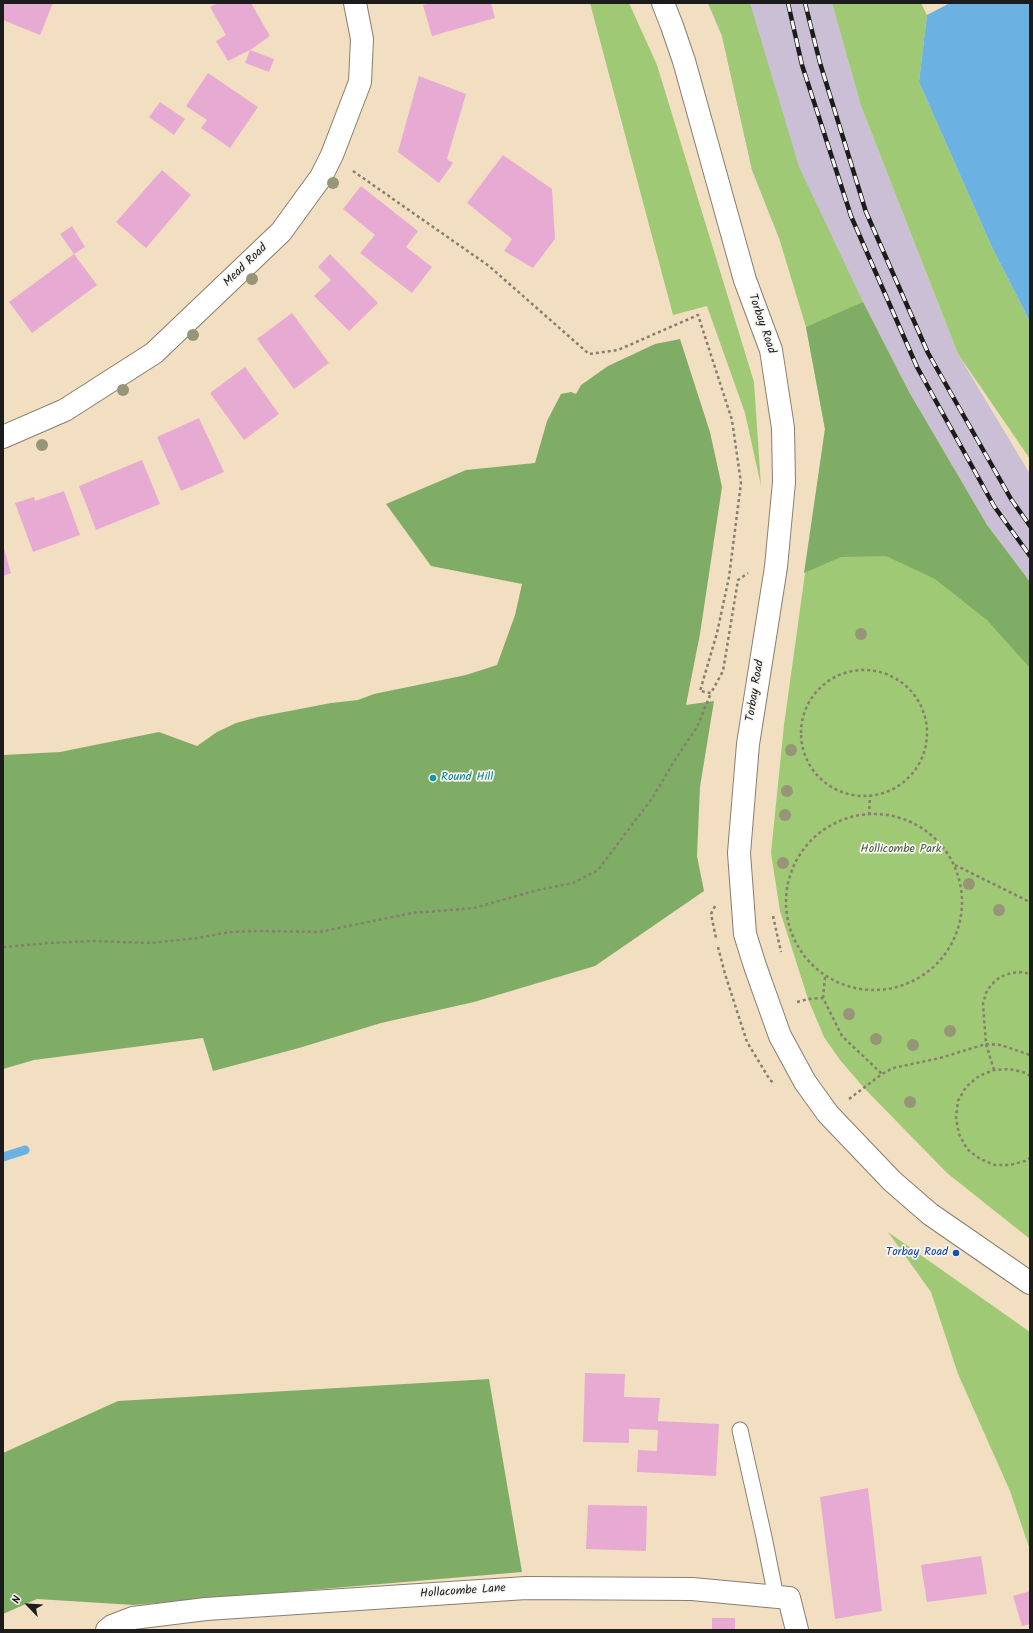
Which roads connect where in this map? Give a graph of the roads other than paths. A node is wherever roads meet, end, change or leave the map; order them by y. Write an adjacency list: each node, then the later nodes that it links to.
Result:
1 (356, 3): 3 (main road, Mead Road)
2 (663, 3): 4 (main road, Torbay Road)
3 (3, 437)
4 (1030, 1283)
5 (740, 1430): 6 (lane)
6 (776, 1596): 7 (main road, Hollacombe Lane); 8 (main road, Hollacombe Lane)
7 (107, 1630)
8 (797, 1630)

